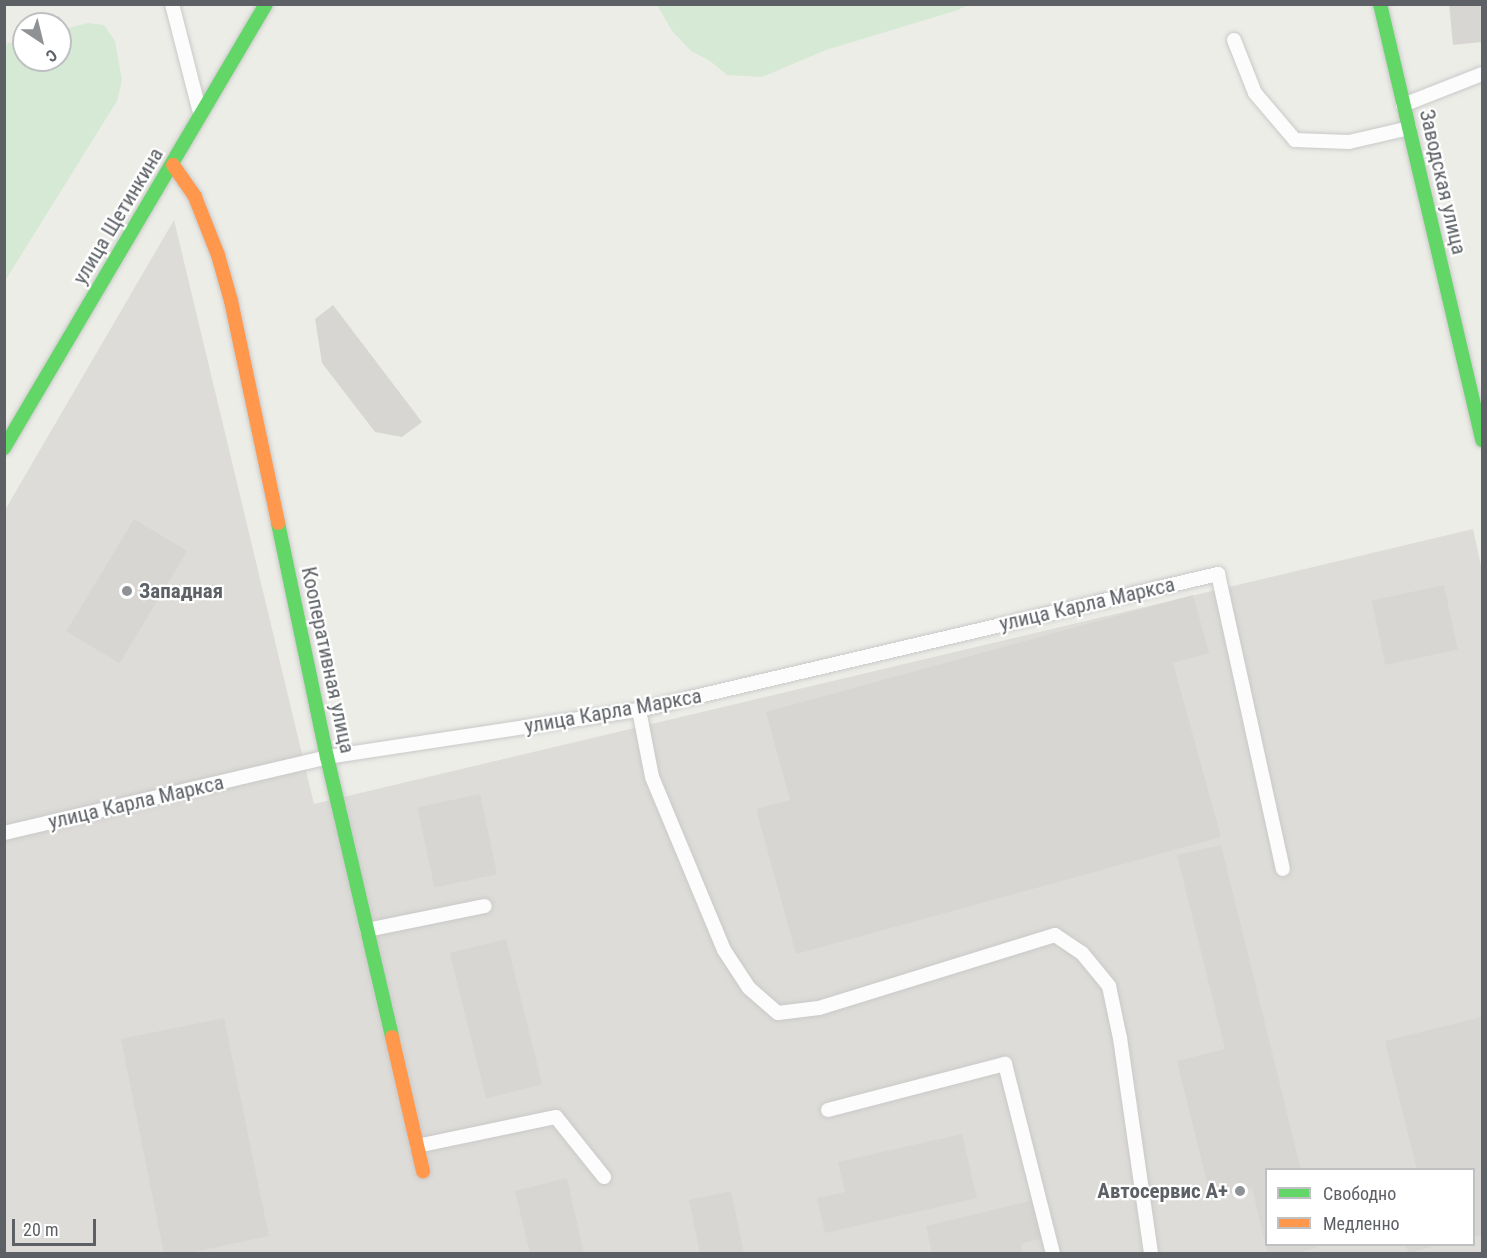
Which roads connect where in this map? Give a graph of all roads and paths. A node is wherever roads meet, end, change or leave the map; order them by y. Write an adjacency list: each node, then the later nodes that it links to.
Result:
1 (172, 4): 7 (lane)
2 (266, 4): 7 (street, улица Щетинкина)
3 (1380, 4): 6 (street, Заводская улица)
4 (1234, 40): 8 (lane)
5 (1482, 74): 6 (lane)
6 (1404, 105): 8 (street, Заводская улица)
7 (201, 114): 9 (street, улица Щетинкина)
8 (1409, 128): 10 (street, Заводская улица)
9 (173, 165): 11 (street, улица Щетинкина); 13 (street, Кооперативная улица)
10 (1482, 440)
11 (4, 448)
12 (639, 710): 13 (lane, улица Карла Маркса); 15 (lane, улица Карла Маркса); 23 (lane)
13 (327, 758): 14 (lane, улица Карла Маркса); 17 (street, Кооперативная улица)
14 (4, 833)
15 (1282, 869)
16 (485, 906): 17 (lane)
17 (367, 930): 19 (street, Кооперативная улица)
18 (828, 1110): 22 (lane)
19 (417, 1146): 20 (street, Кооперативная улица); 21 (lane)
20 (423, 1171)
21 (604, 1178)
22 (1053, 1254)
23 (1151, 1254)

